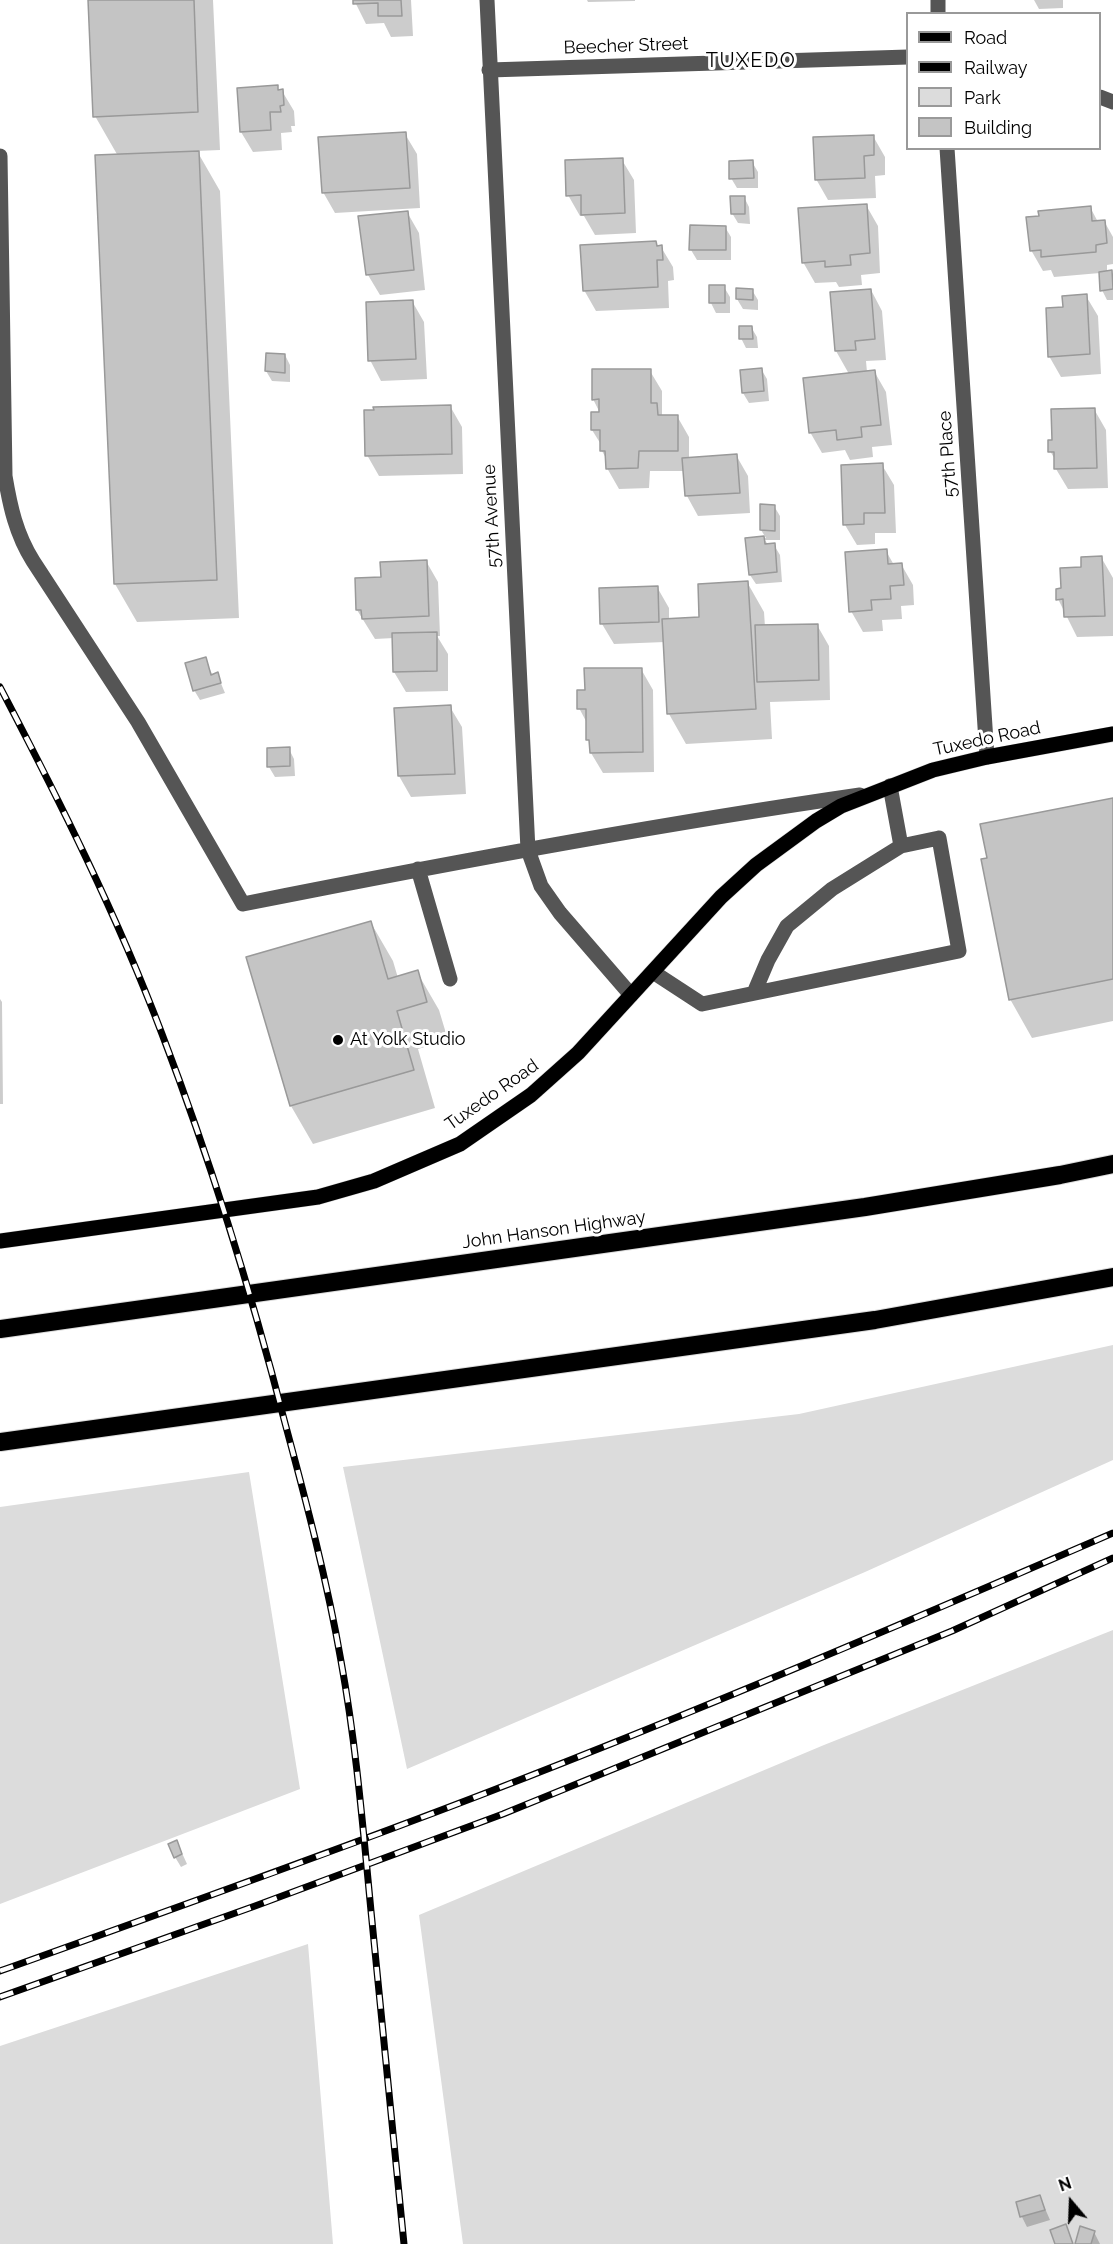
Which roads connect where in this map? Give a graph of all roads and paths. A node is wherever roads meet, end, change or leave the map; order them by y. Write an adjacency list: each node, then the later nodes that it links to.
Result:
1 (487, 0): 3 (street, 57th Avenue)
2 (906, 57): 3 (street, Beecher Street)
3 (489, 70): 12 (street, 57th Avenue)
4 (947, 150): 8 (street, 57th Place)
5 (0, 156): 6 (street)
6 (0, 179): 13 (street, Tuxedo Road)
7 (1113, 734): 8 (main road, Tuxedo Road)
8 (987, 757): 9 (main road, Tuxedo Road)
9 (890, 786): 10 (main road, Tuxedo Road); 11 (street)
10 (872, 793): 12 (street, Tuxedo Road); 14 (main road, Tuxedo Road)
11 (902, 846): 16 (street); 16 (street)
12 (528, 850): 13 (street, Tuxedo Road); 17 (street, 57th Avenue)
13 (418, 869): 15 (street)
14 (652, 972): 16 (street); 17 (main road, Tuxedo Road)
15 (450, 979)
16 (754, 993)
17 (631, 995): 19 (main road, Tuxedo Road)
18 (1113, 1164): 21 (highway, John Hanson Highway)
19 (0, 1241)
20 (1113, 1277): 22 (highway)
21 (0, 1329)
22 (0, 1442)

